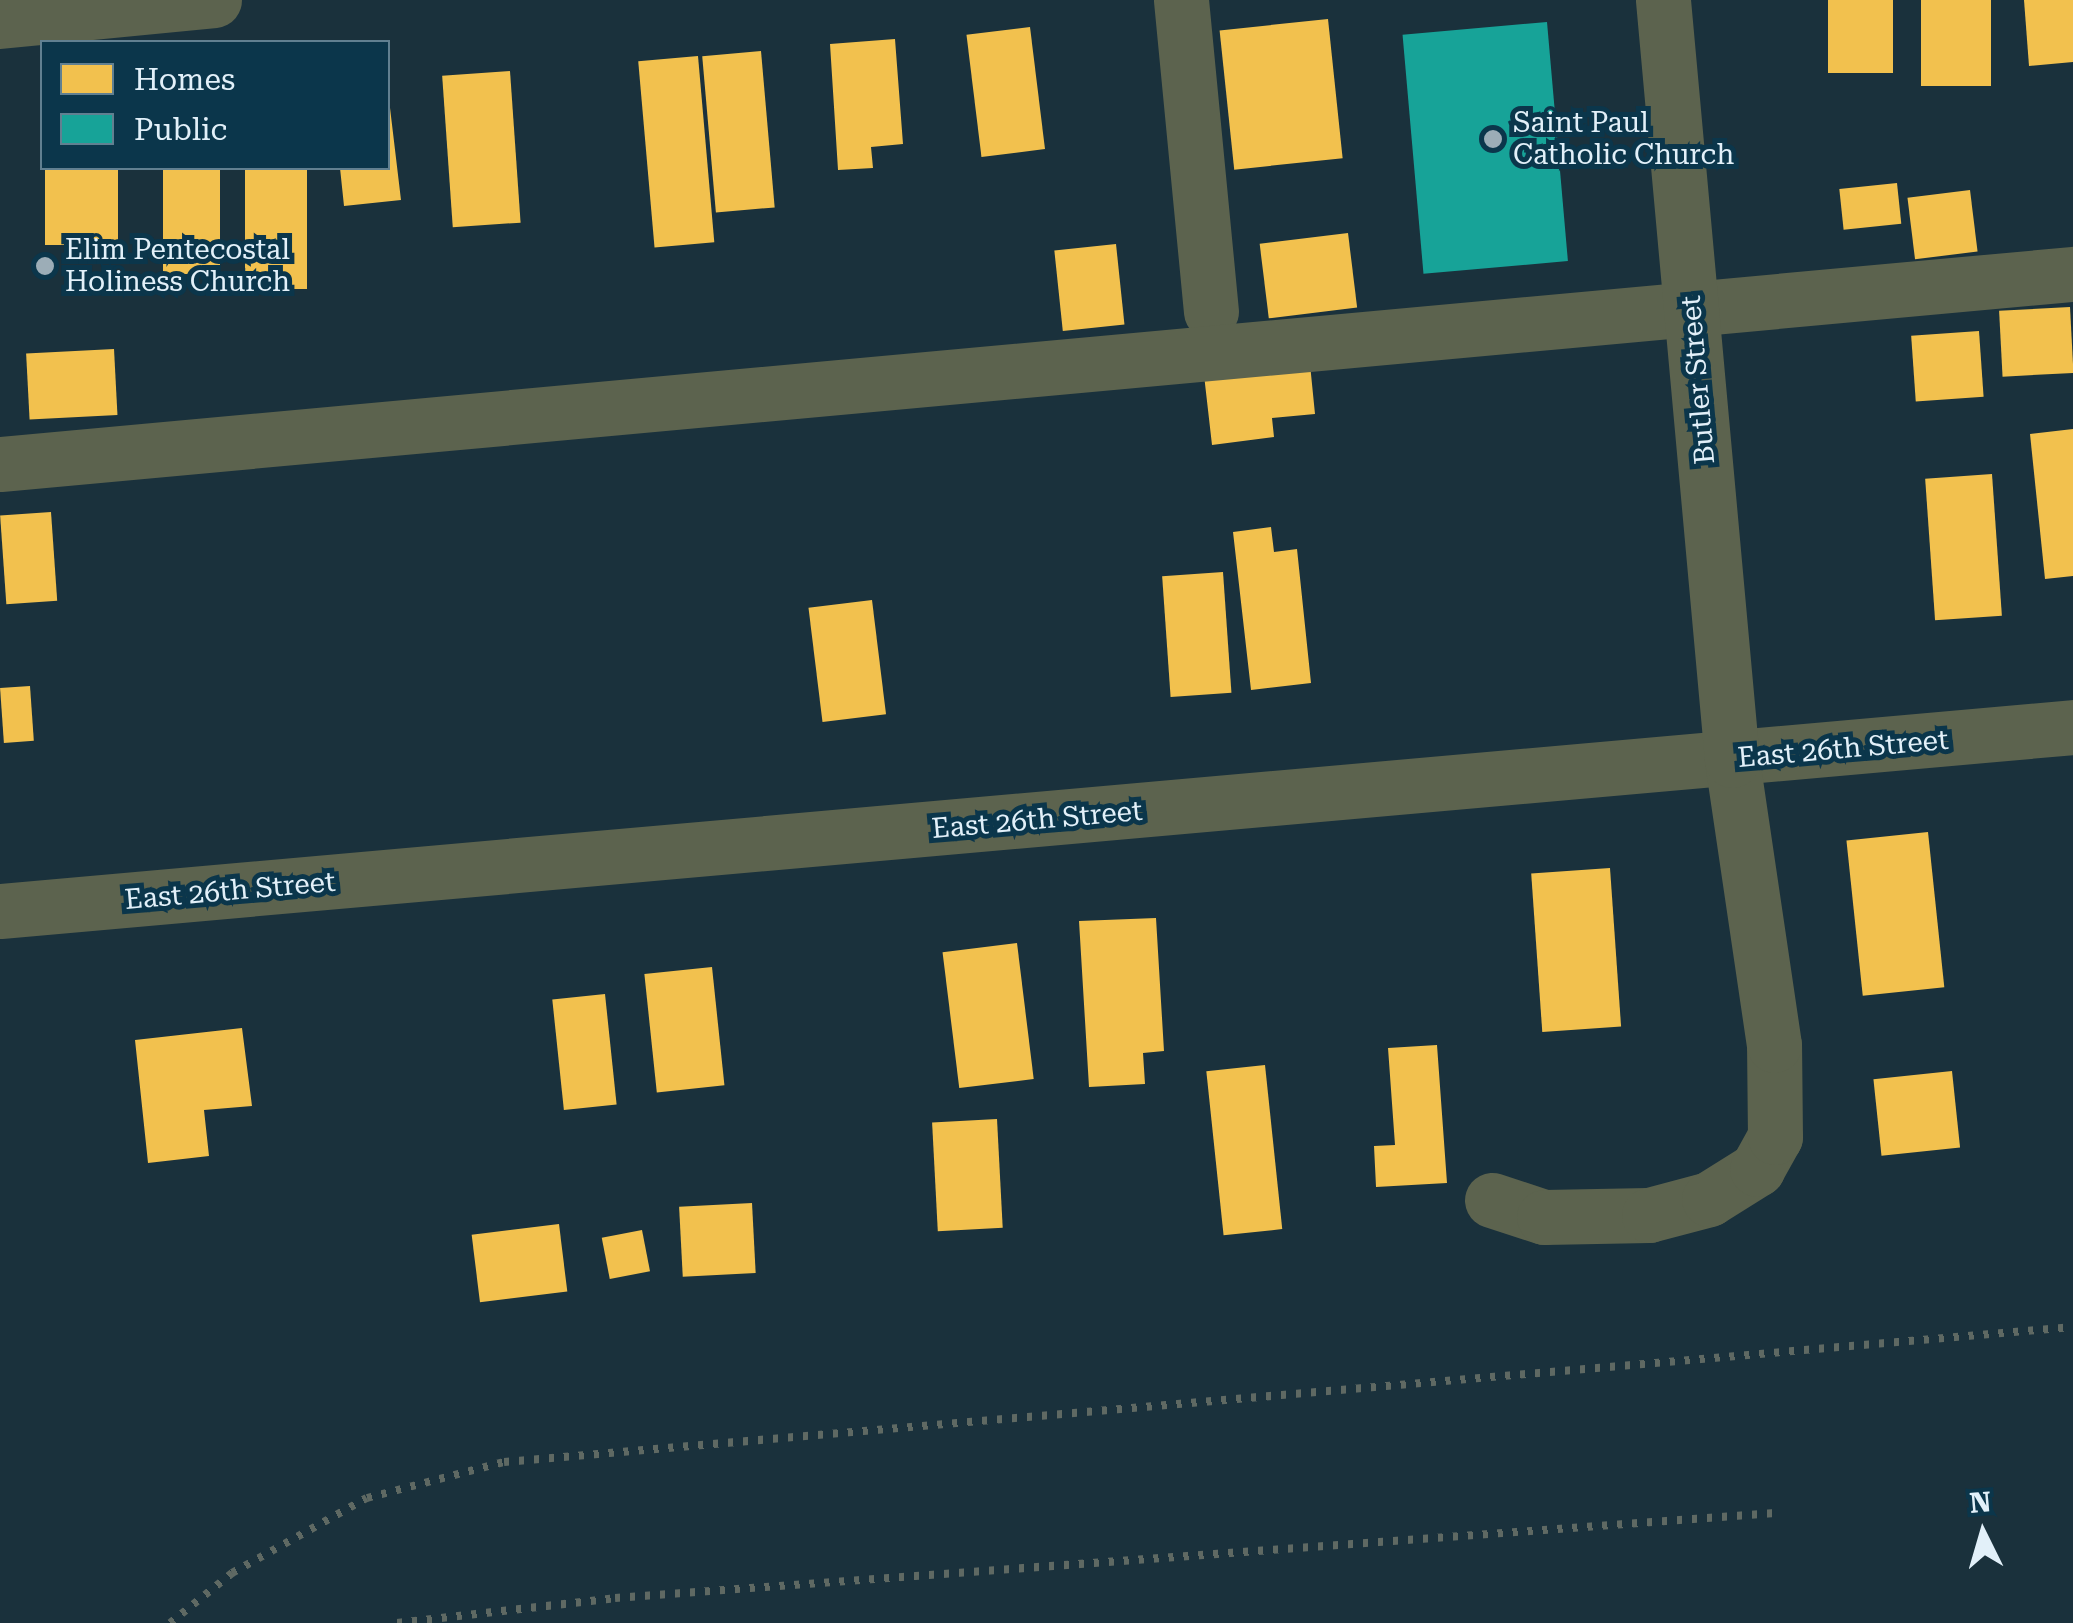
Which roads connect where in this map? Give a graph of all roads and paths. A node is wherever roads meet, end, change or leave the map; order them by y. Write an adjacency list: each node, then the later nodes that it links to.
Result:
1 (214, 0): 4 (street)
2 (1181, 0): 7 (street)
3 (1663, 0): 6 (street, Butler Street)
4 (0, 21)
5 (2073, 274): 6 (street)
6 (1692, 309): 8 (street); 10 (street, Butler Street)
7 (1211, 312)
8 (0, 464)
9 (2073, 727): 10 (street, East 26th Street)
10 (1732, 760): 11 (street, East 26th Street); 12 (street, Butler Street)
11 (0, 911)
12 (1492, 1200)

